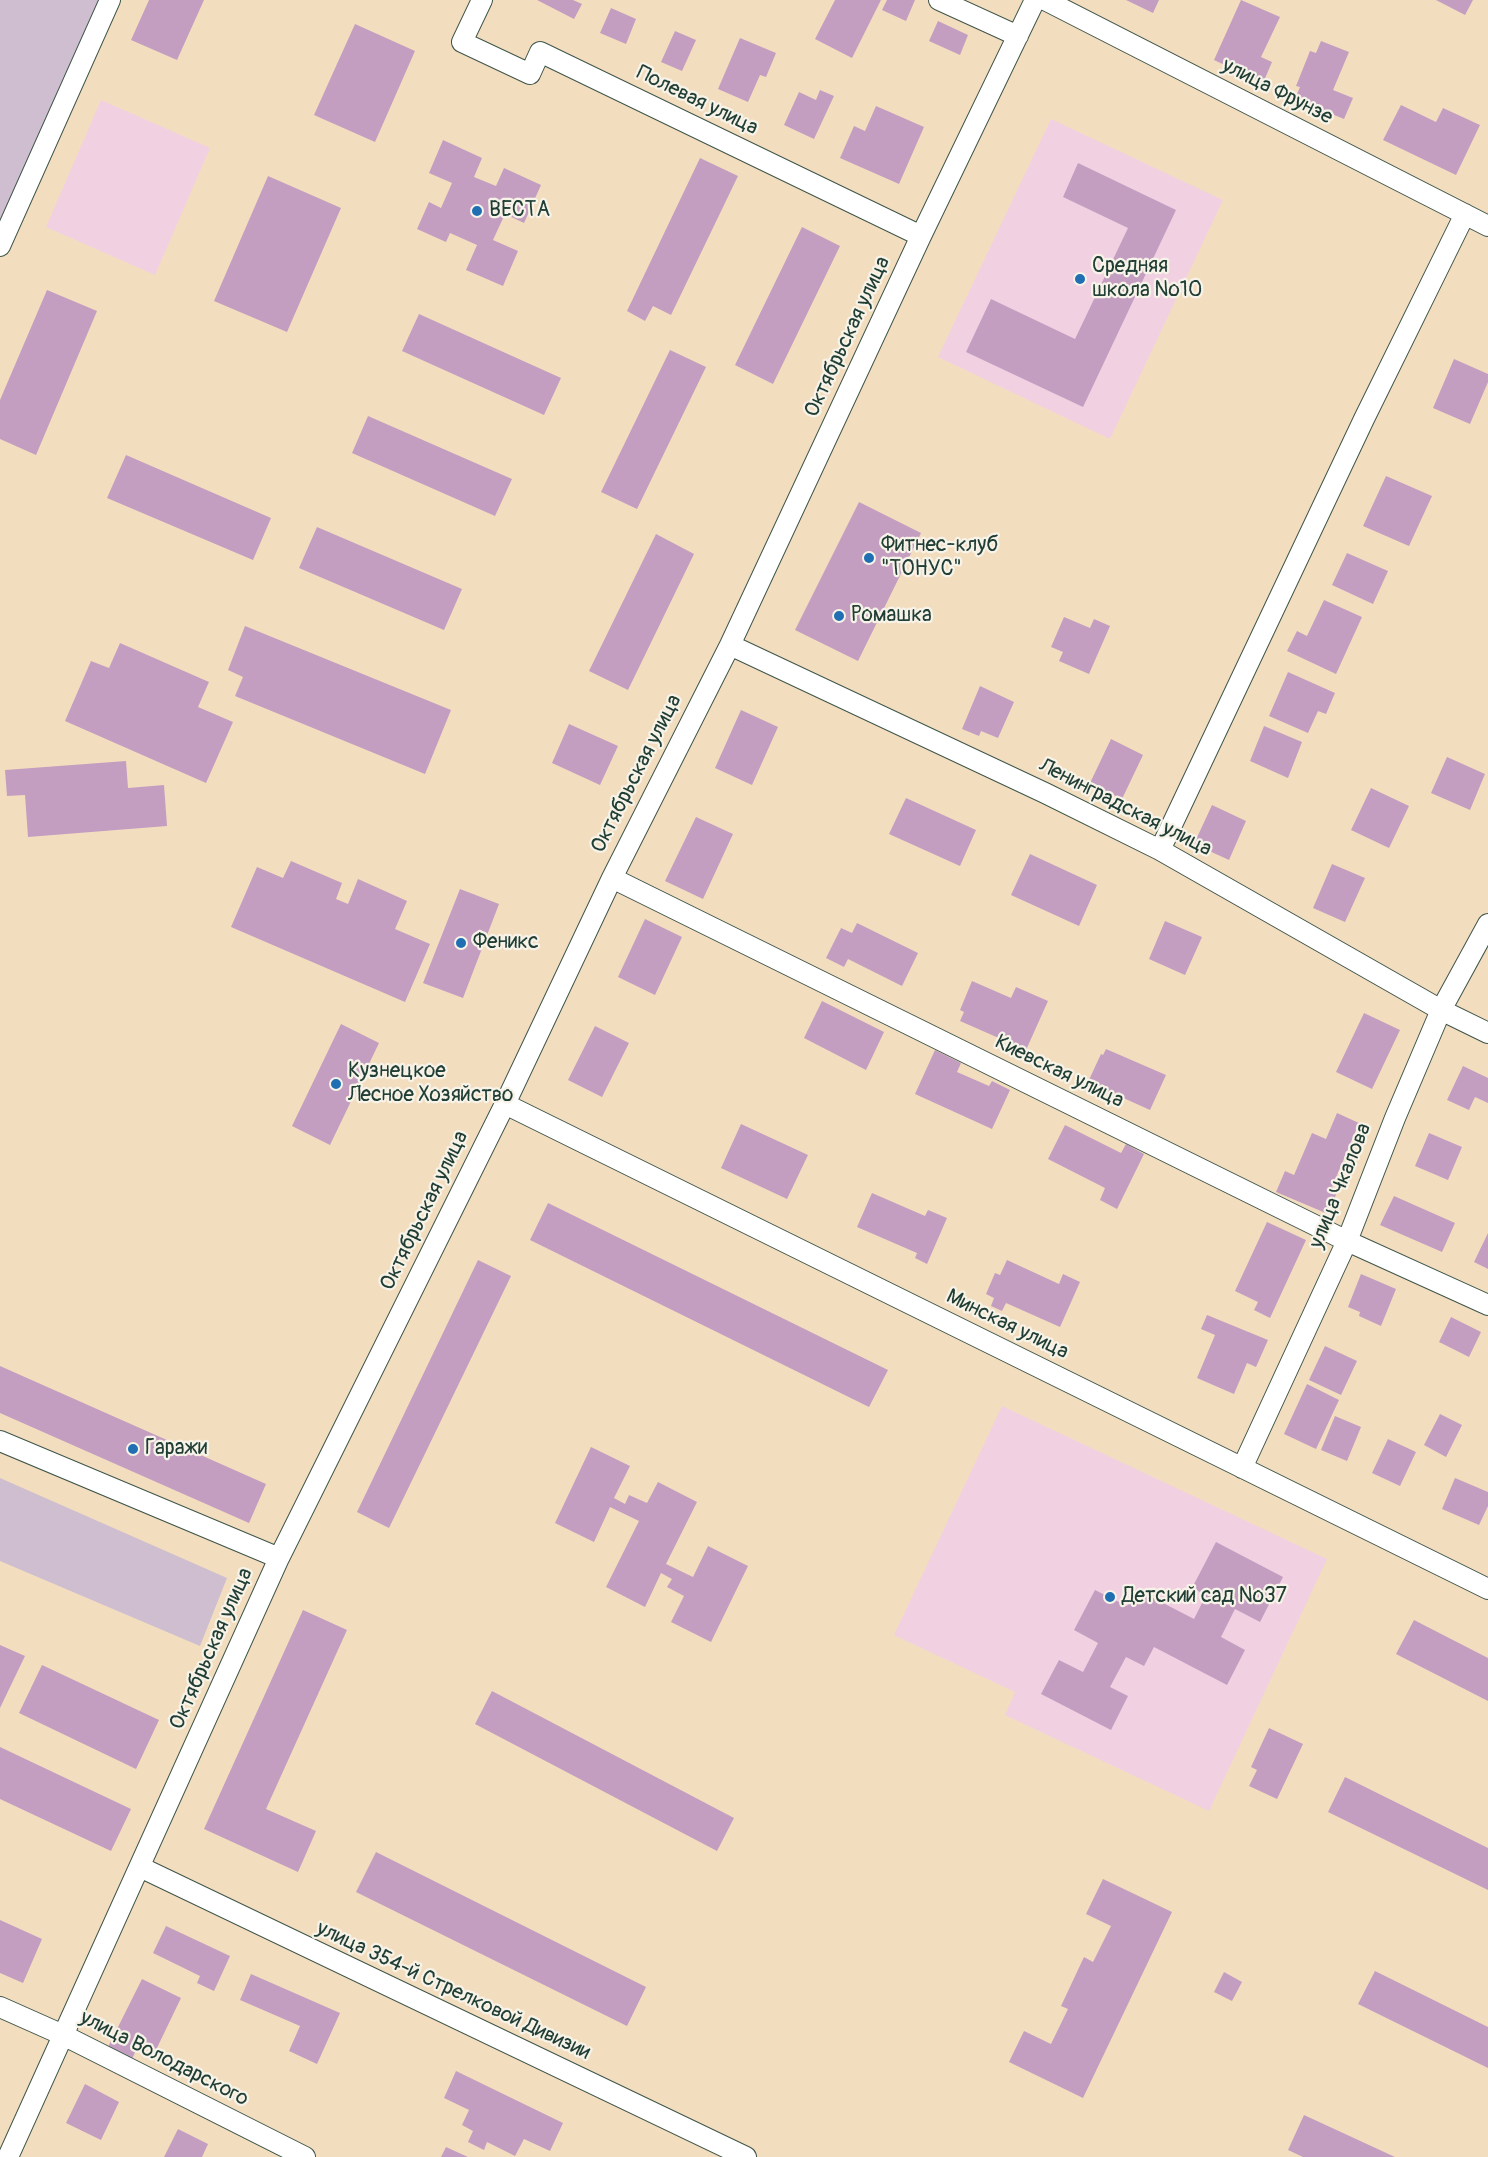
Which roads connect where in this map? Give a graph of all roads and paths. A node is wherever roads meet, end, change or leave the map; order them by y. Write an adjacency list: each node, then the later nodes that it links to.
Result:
1 (110, 0): 10 (street)
2 (482, 0): 9 (street, Полевая улица)
3 (939, 0): 6 (street)
4 (1035, 0): 6 (street, Октябрьская улица)
5 (1045, 0): 7 (street, улица Фрунзе)
6 (1018, 36): 9 (street, Октябрьская улица)
7 (1465, 214): 8 (street, улица Фрунзе); 12 (street)
8 (1488, 226)
9 (921, 236): 11 (street, Октябрьская улица)
10 (0, 246)
11 (730, 645): 12 (street, Ленинградская улица); 13 (street, Октябрьская улица)
12 (1160, 850): 15 (street, Ленинградская улица)
13 (612, 878): 17 (street, Октябрьская улица); 18 (street, Киевская улица)
14 (1488, 924): 15 (street, улица Чкалова)
15 (1441, 1010): 16 (street, Ленинградская улица); 18 (street, улица Чкалова)
16 (1488, 1033)
17 (505, 1104): 21 (street, Минская улица); 22 (street, Октябрьская улица)
18 (1347, 1241): 19 (street, Киевская улица); 21 (street, улица Чкалова)
19 (1488, 1305)
20 (0, 1441): 22 (street)
21 (1242, 1468): 23 (street, Минская улица)
22 (279, 1558): 24 (street, Октябрьская улица)
23 (1488, 1589)
24 (140, 1867): 26 (street, Октябрьская улица); 29 (street, улица 354-й Стрелковой Дивизии)
25 (0, 2007): 26 (street, улица Володарского)
26 (63, 2035): 27 (street, Октябрьская улица); 28 (street, улица Володарского)
27 (8, 2157)
28 (305, 2157)
29 (746, 2157)

